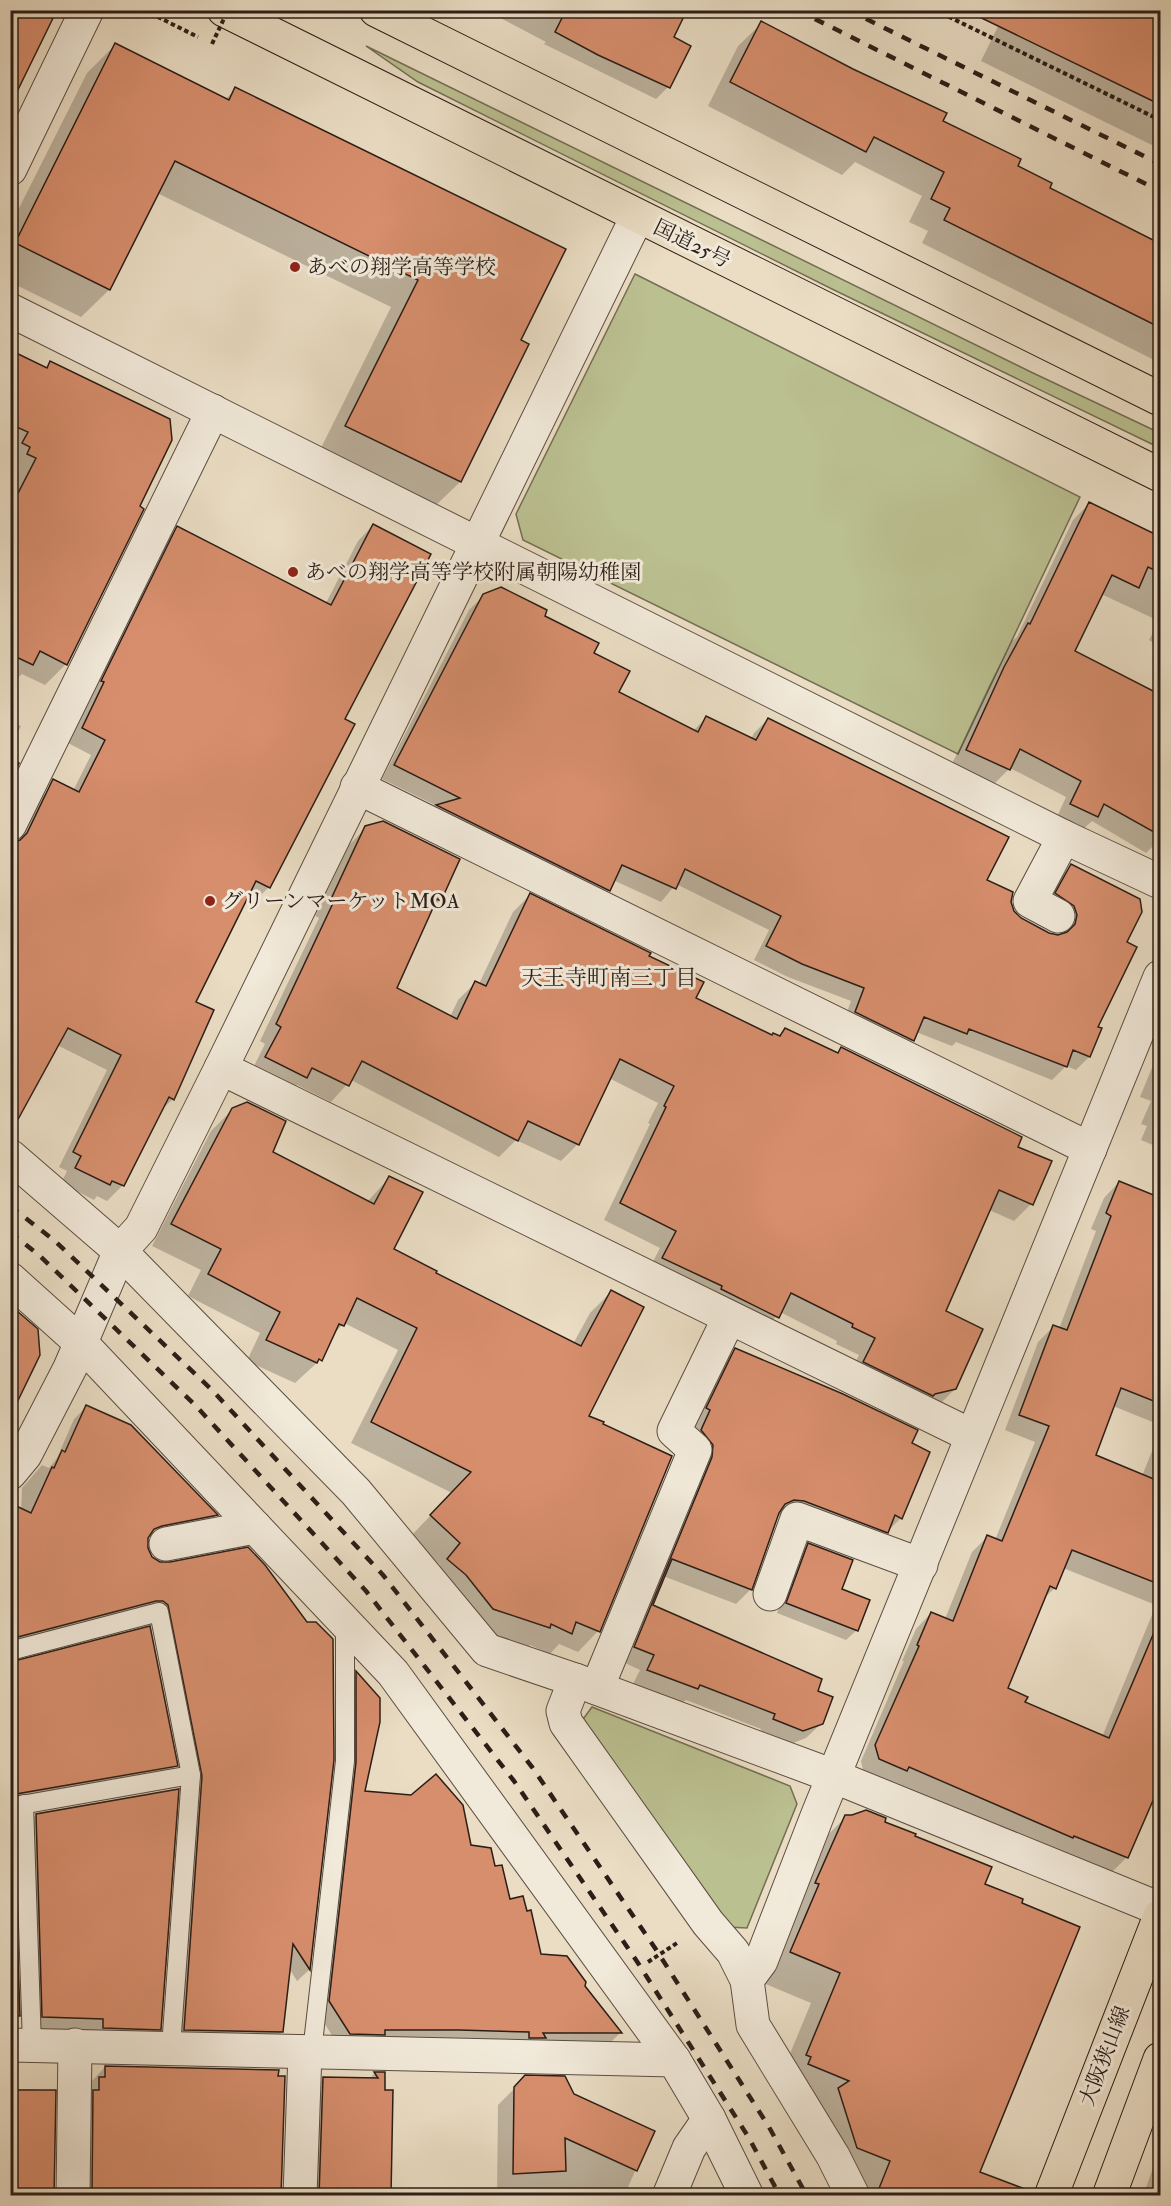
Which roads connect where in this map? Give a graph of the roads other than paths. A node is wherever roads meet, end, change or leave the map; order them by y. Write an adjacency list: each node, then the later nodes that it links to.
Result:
1 (87, 10): 4 (street)
2 (226, 10): 5 (main road, 国道25号)
3 (376, 10): 7 (main road)
4 (10, 169)
5 (636, 217): 9 (main road, 国道25号); 10 (street)
6 (10, 310): 8 (street)
7 (1161, 399)
8 (213, 411): 10 (street); 12 (street)
9 (1161, 476)
10 (477, 545): 11 (street); 13 (street)
11 (357, 787): 17 (street); 18 (street)
12 (10, 824)
13 (1064, 837): 14 (street); 15 (street)
14 (1161, 882)
15 (1058, 916)
16 (1161, 977): 18 (street)
17 (221, 1068): 20 (street); 22 (street)
18 (1090, 1149): 24 (street)
19 (10, 1156): 20 (street)
20 (120, 1251): 23 (street); 32 (street)
21 (10, 1279): 23 (street)
22 (729, 1318): 24 (street); 32 (street)
23 (81, 1343): 25 (street); 26 (street)
24 (972, 1436): 28 (street)
25 (10, 1473)
26 (255, 1527): 27 (street); 30 (street)
27 (166, 1544)
28 (921, 1565): 29 (street); 34 (street)
29 (770, 1594)
30 (345, 1621): 42 (lane); 44 (street)
31 (10, 1651): 33 (lane)
32 (586, 1684): 34 (street); 38 (street)
33 (190, 1775): 35 (lane); 41 (lane)
34 (833, 1776): 36 (street); 38 (street)
35 (17, 1806): 39 (lane)
36 (1161, 1909)
37 (1161, 1916): 51 (main road, 大阪狭山線)
38 (747, 1980): 50 (street)
39 (21, 2045): 40 (street)
40 (75, 2045): 41 (street); 46 (street)
41 (171, 2047): 42 (street)
42 (308, 2052): 44 (street); 47 (street)
43 (1161, 2059): 52 (main road)
44 (674, 2060): 45 (street)
45 (709, 2118): 48 (street); 49 (street)
46 (73, 2196)
47 (300, 2196)
48 (669, 2196)
49 (747, 2196)
50 (853, 2196)
51 (1051, 2196)
52 (1109, 2196)

